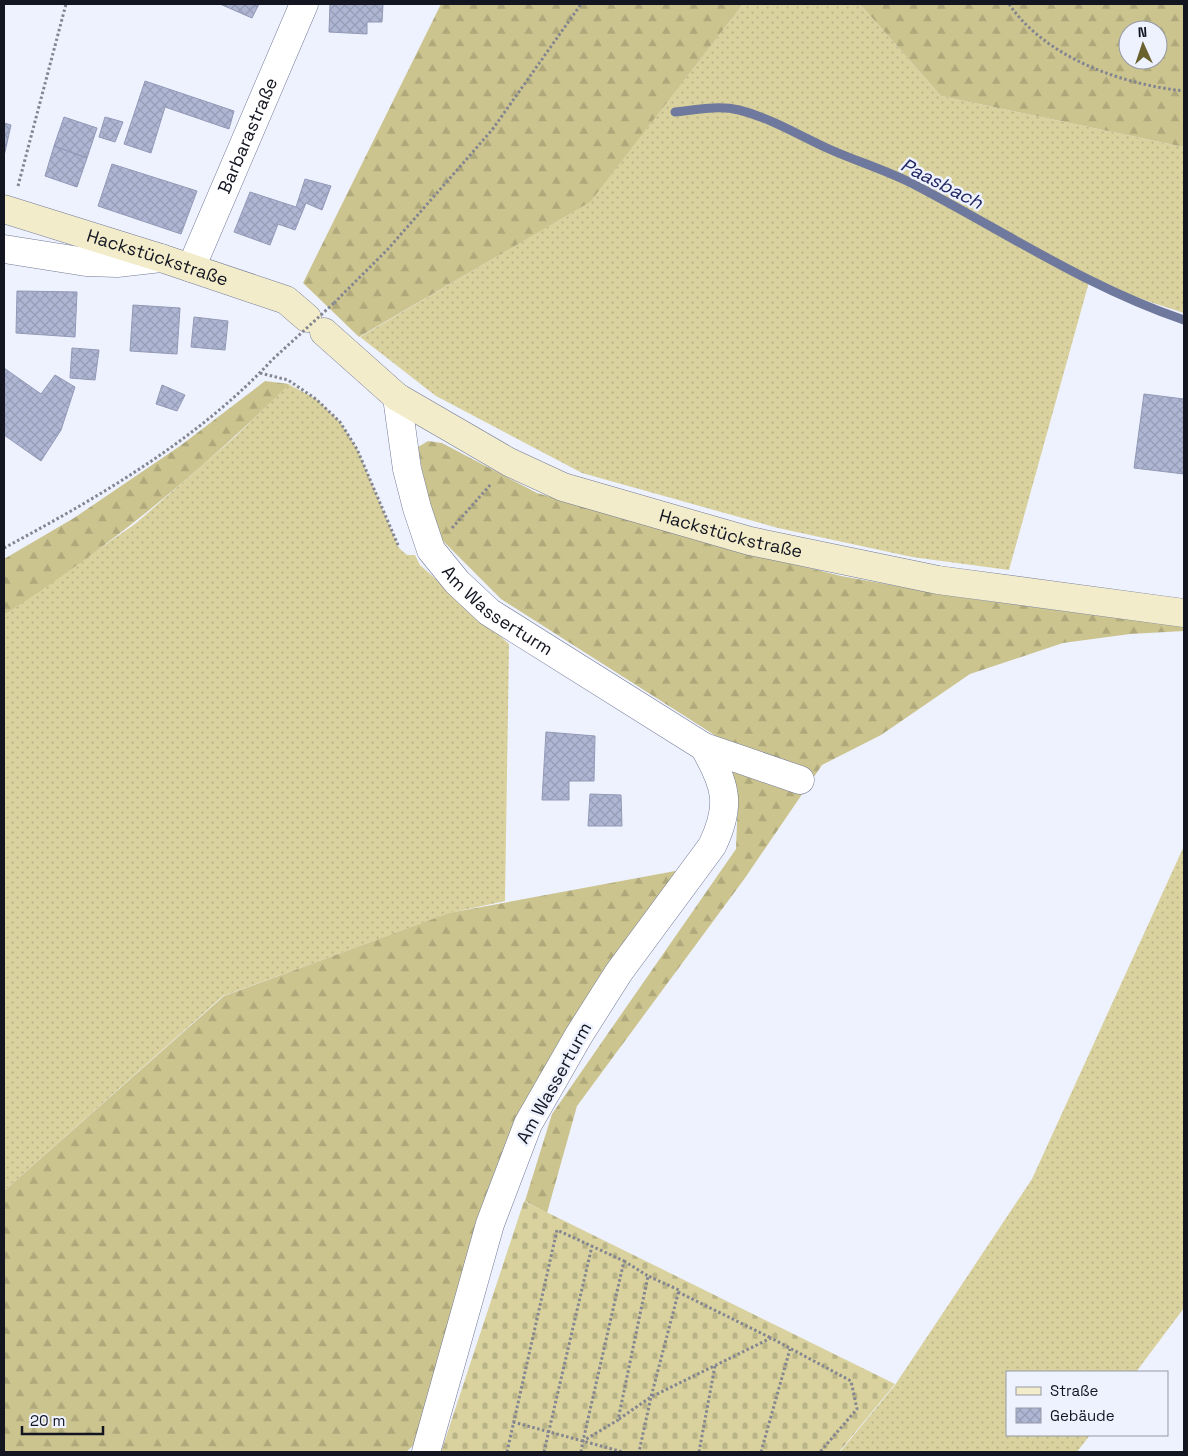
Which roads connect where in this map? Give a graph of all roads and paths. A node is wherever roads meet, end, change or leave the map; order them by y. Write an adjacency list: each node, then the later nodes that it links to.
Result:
1 (66, 4): 6 (path)
2 (304, 4): 9 (street, Barbarastraße)
3 (581, 4): 10 (path, bridge)
4 (1009, 4): 5 (path)
5 (1184, 91)
6 (7, 210): 8 (street, Hackstückstraße)
7 (4, 249): 8 (street)
8 (161, 258): 9 (street, Hackstückstraße)
9 (191, 268): 11 (street, Hackstückstraße)
10 (260, 373): 13 (path); 14 (path)
11 (397, 396): 12 (street, Hackstückstraße); 14 (street, Am Wasserturm)
12 (509, 462): 14 (path); 15 (street, Hackstückstraße)
13 (4, 548)
14 (431, 550): 16 (street, Am Wasserturm)
15 (1184, 613)
16 (704, 747): 17 (street, Am Wasserturm); 31 (street, Am Wasserturm)
17 (800, 780)
18 (592, 1246): 19 (path); 27 (path); 28 (path)
19 (624, 1261): 20 (path); 29 (path)
20 (648, 1276): 21 (path); 26 (path)
21 (678, 1292): 22 (path); 25 (path)
22 (771, 1338): 23 (path); 24 (path)
23 (790, 1349): 38 (path); 39 (path)
24 (715, 1366): 25 (path); 37 (path)
25 (651, 1398): 26 (path); 36 (path)
26 (618, 1420): 29 (path)
27 (514, 1422): 28 (path); 32 (path)
28 (549, 1431): 29 (path); 33 (path)
29 (584, 1441): 30 (path); 34 (path)
30 (611, 1451): 35 (path)
31 (426, 1452)
32 (507, 1452)
33 (544, 1452)
34 (581, 1452)
35 (623, 1452)
36 (639, 1452)
37 (699, 1452)
38 (761, 1452)
39 (820, 1452)

